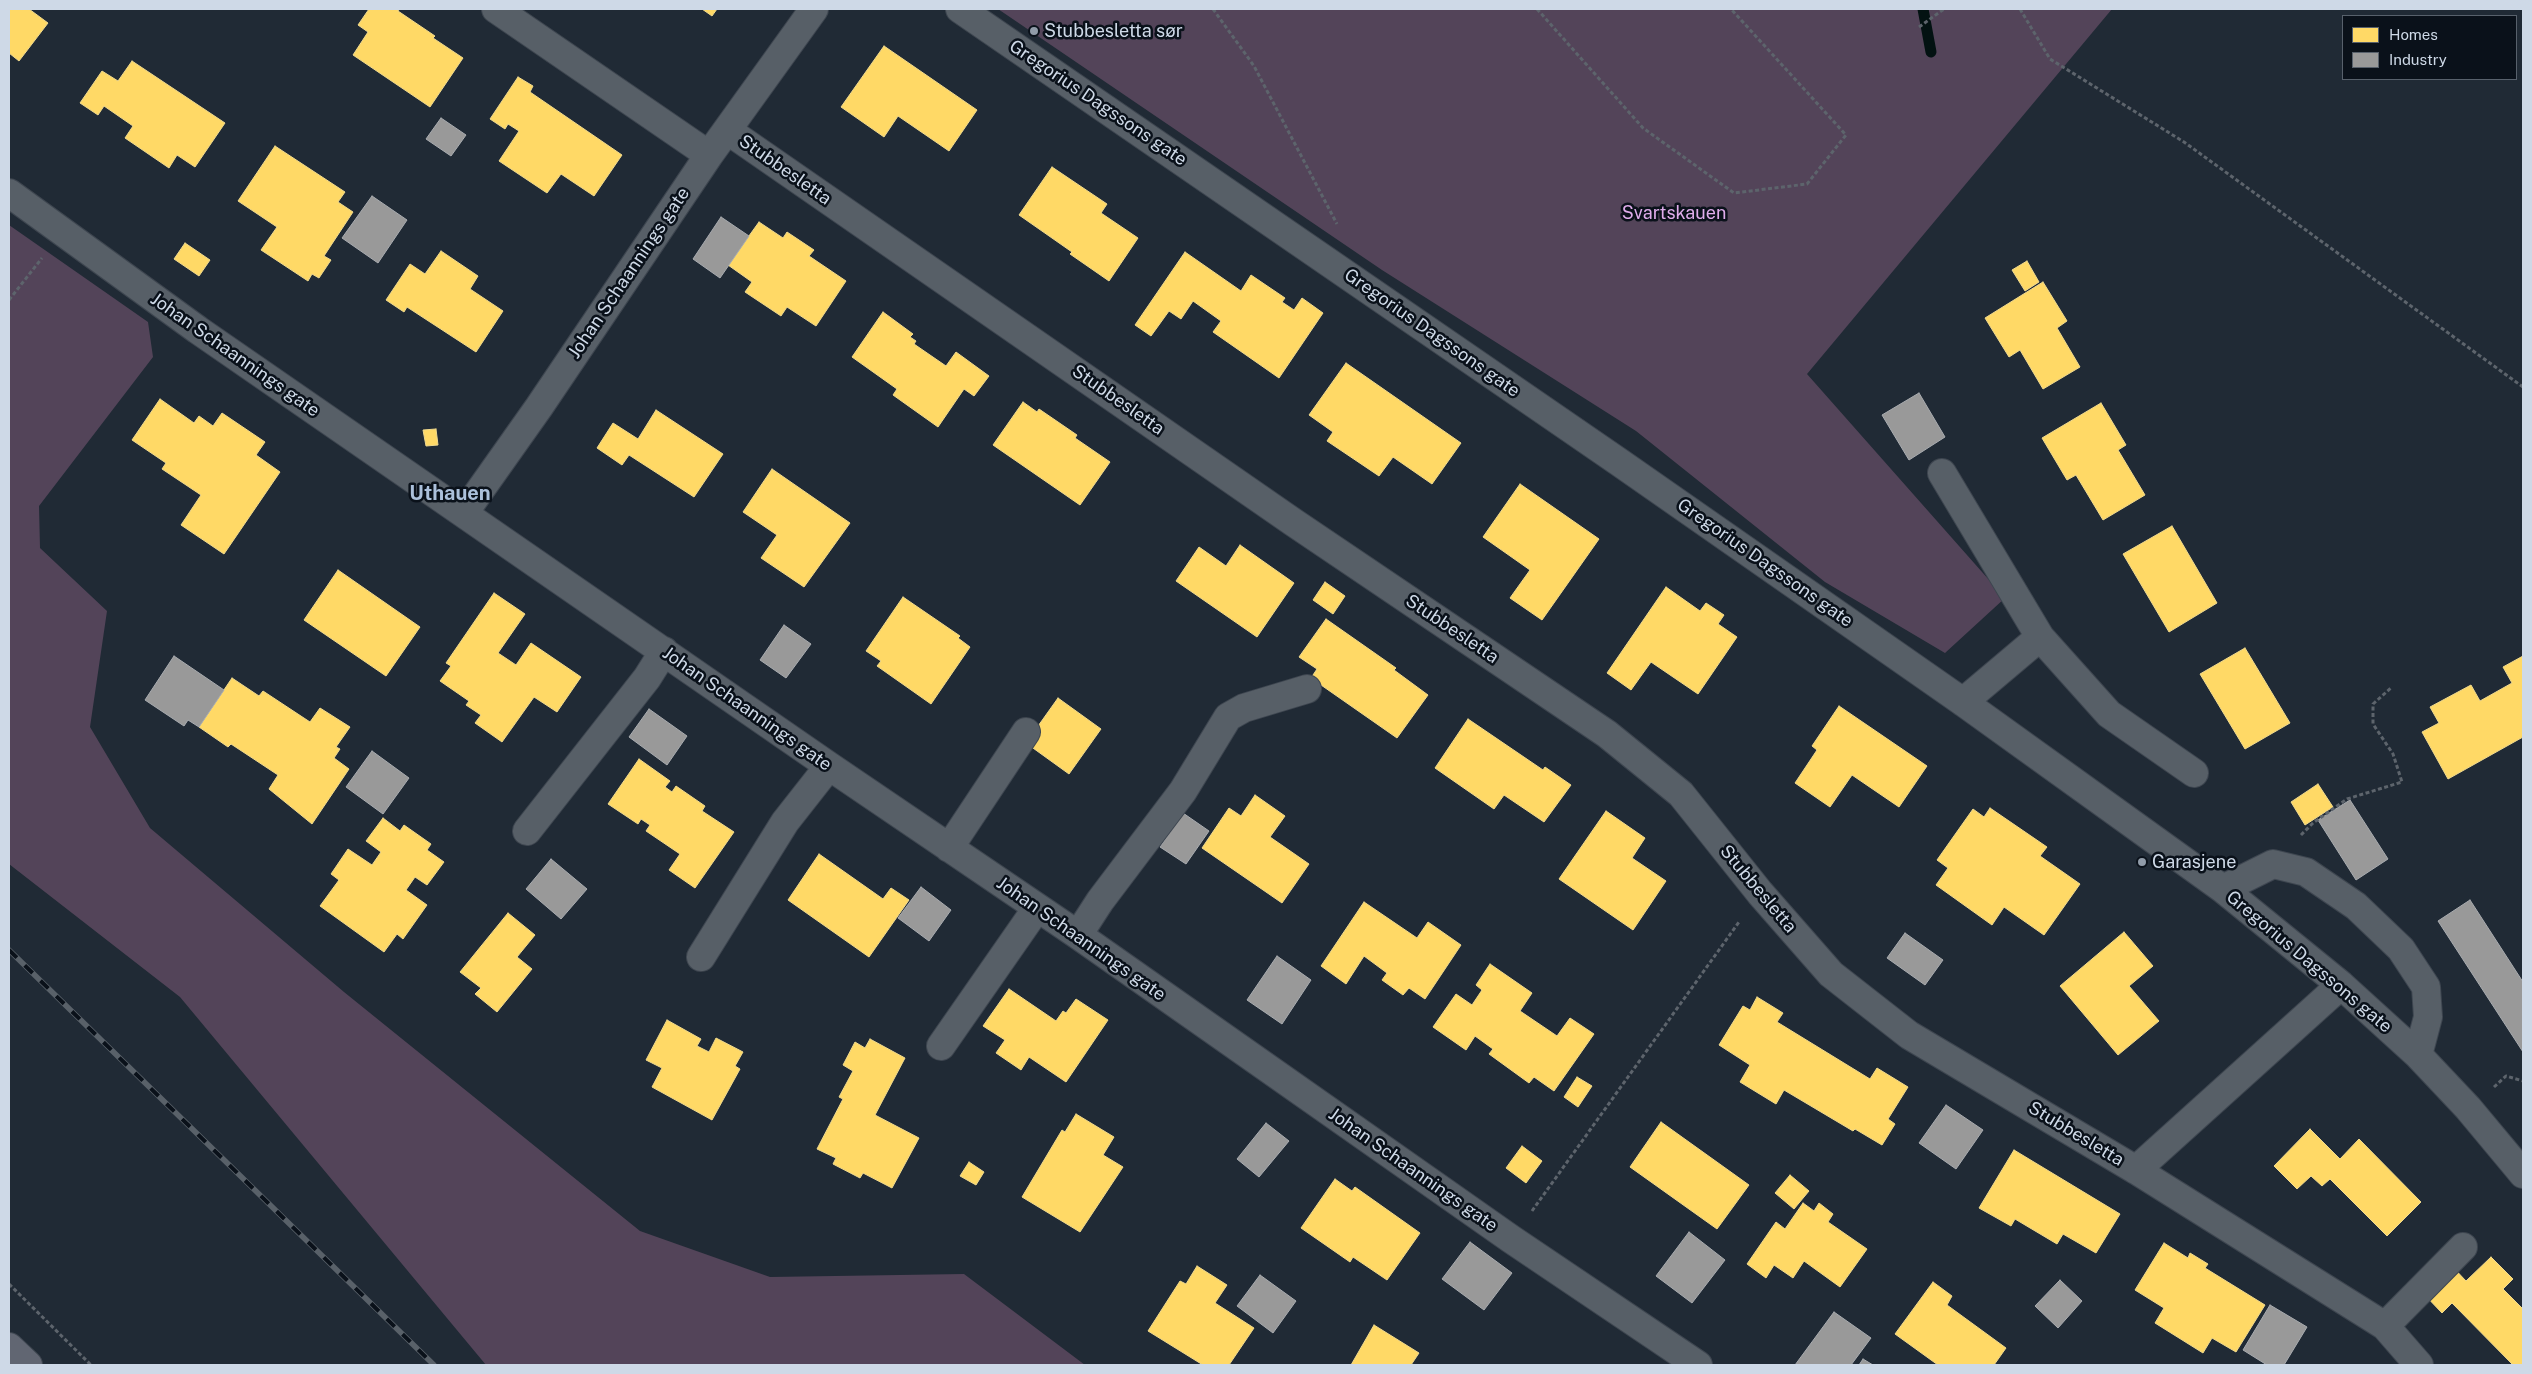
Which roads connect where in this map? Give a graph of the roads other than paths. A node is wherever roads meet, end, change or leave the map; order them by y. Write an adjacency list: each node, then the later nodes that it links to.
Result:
1 (496, 9): 5 (street)
2 (814, 9): 4 (street, Stubbesletta)
3 (960, 9): 12 (street, Gregorius Dagssons gate)
4 (727, 130): 5 (street, Stubbesletta); 25 (street, Stubbesletta)
5 (709, 156): 8 (street, Johan Schaannings gate)
6 (9, 193): 8 (street, Johan Schaannings gate)
7 (1942, 473): 9 (street)
8 (464, 513): 10 (street, Johan Schaannings gate)
9 (2040, 637): 12 (street); 15 (street)
10 (664, 651): 14 (street, Johan Schaannings gate); 16 (street)
11 (1307, 689): 20 (street)
12 (1963, 702): 18 (street, Gregorius Dagssons gate)
13 (1026, 732): 17 (street)
14 (829, 766): 17 (street, Johan Schaannings gate); 21 (street)
15 (2194, 773)
16 (527, 831)
17 (949, 848): 19 (street, Johan Schaannings gate)
18 (2223, 889): 22 (street, Gregorius Dagssons gate); 24 (street)
19 (1037, 908): 20 (street, Johan Schaannings gate); 23 (street)
20 (1078, 935): 31 (street, Johan Schaannings gate)
21 (701, 957)
22 (2341, 985): 24 (street, Gregorius Dagssons gate); 25 (street, Stubbesletta)
23 (941, 1046)
24 (2418, 1055): 26 (street, Gregorius Dagssons gate)
25 (2136, 1170): 28 (street, Stubbesletta)
26 (2523, 1174)
27 (2463, 1247): 28 (street)
28 (2385, 1326): 32 (street, Stubbesletta)
29 (9, 1347): 30 (main road)
30 (28, 1365)
31 (1698, 1365)
32 (2419, 1365)

